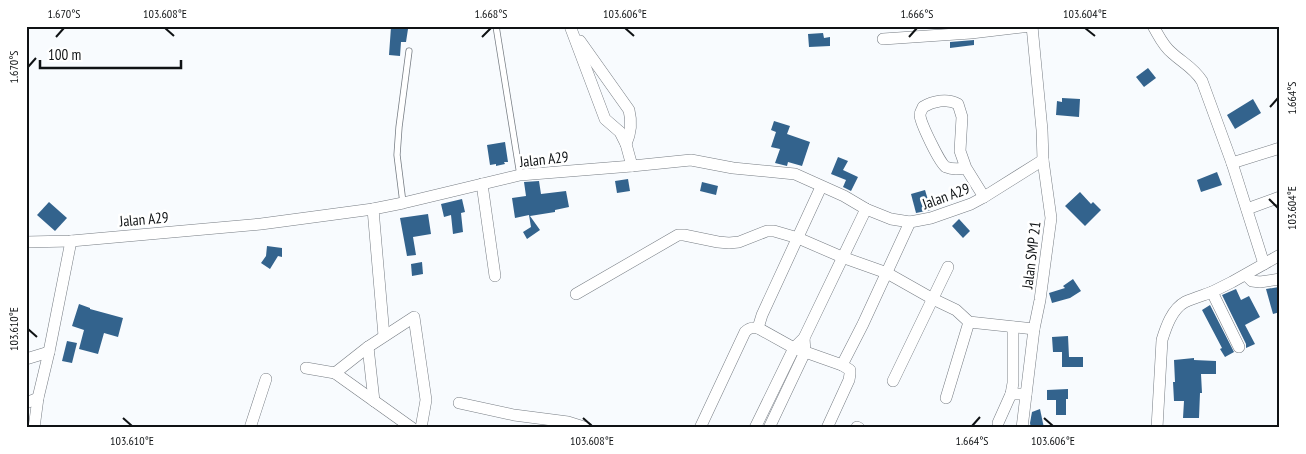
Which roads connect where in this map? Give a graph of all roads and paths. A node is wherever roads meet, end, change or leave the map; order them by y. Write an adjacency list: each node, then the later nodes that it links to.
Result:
1 (496, 26): 13 (lane)
2 (1032, 26): 5 (street); 9 (street, Jalan SMP 21)
3 (1153, 26): 10 (street)
4 (571, 27): 7 (street); 7 (street)
5 (883, 39)
6 (409, 50): 18 (lane)
7 (626, 144): 11 (street)
8 (1280, 148): 10 (street)
9 (1043, 160): 16 (street, Jalan A29); 40 (street, Jalan SMP 21)
10 (1232, 163): 21 (street)
11 (632, 166): 13 (street, Jalan A29); 15 (street, Jalan A29)
12 (966, 168): 12 (street); 16 (street)
13 (520, 175): 14 (street, Jalan A29)
14 (482, 184): 18 (street, Jalan A29); 32 (street)
15 (821, 187): 20 (street, Jalan A29); 23 (street)
16 (984, 197): 22 (street, Jalan A29)
17 (1280, 197): 21 (street)
18 (403, 203): 19 (street, Jalan A29)
19 (373, 209): 24 (street, Jalan A29); 41 (street)
20 (866, 209): 22 (street, Jalan A29); 27 (street)
21 (1247, 209): 28 (street)
22 (910, 222): 30 (street)
23 (798, 238): 27 (street); 35 (street); 39 (street)
24 (71, 241): 25 (street, Jalan A29); 45 (street)
25 (26, 242)
26 (1280, 255): 28 (street)
27 (842, 257): 30 (street); 44 (street)
28 (1264, 264): 31 (street)
29 (948, 267): 36 (street)
30 (887, 273): 36 (street); 47 (street)
31 (1246, 274): 33 (street); 34 (street)
32 (495, 276)
33 (1280, 279)
34 (1212, 292): 43 (street); 70 (street)
35 (576, 294)
36 (933, 299): 37 (street); 51 (street)
37 (969, 322): 38 (street); 55 (street)
38 (1014, 327): 40 (street); 52 (street)
39 (758, 328): 44 (street); 65 (street)
40 (1034, 329): 53 (street, Jalan SMP 21)
41 (384, 336): 42 (street); 63 (street)
42 (368, 347): 49 (street); 56 (street)
43 (1239, 347)
44 (800, 350): 47 (street); 66 (street); 67 (street)
45 (49, 352): 46 (street); 54 (street)
46 (26, 359)
47 (842, 365): 68 (street)
48 (306, 368): 49 (street)
49 (335, 373): 56 (street)
50 (266, 379): 61 (street)
51 (893, 381)
52 (1011, 394): 53 (street); 59 (street)
53 (1026, 394): 69 (street, Jalan SMP 21)
54 (38, 398): 58 (street); 60 (street)
55 (946, 398)
56 (374, 401): 62 (street)
57 (459, 403): 64 (street)
58 (26, 404)
59 (998, 423)
60 (34, 428)
61 (250, 428)
62 (412, 428)
63 (421, 428)
64 (587, 428)
65 (700, 428)
66 (755, 428)
67 (769, 428)
68 (828, 428)
69 (1022, 428)
70 (1157, 428)

